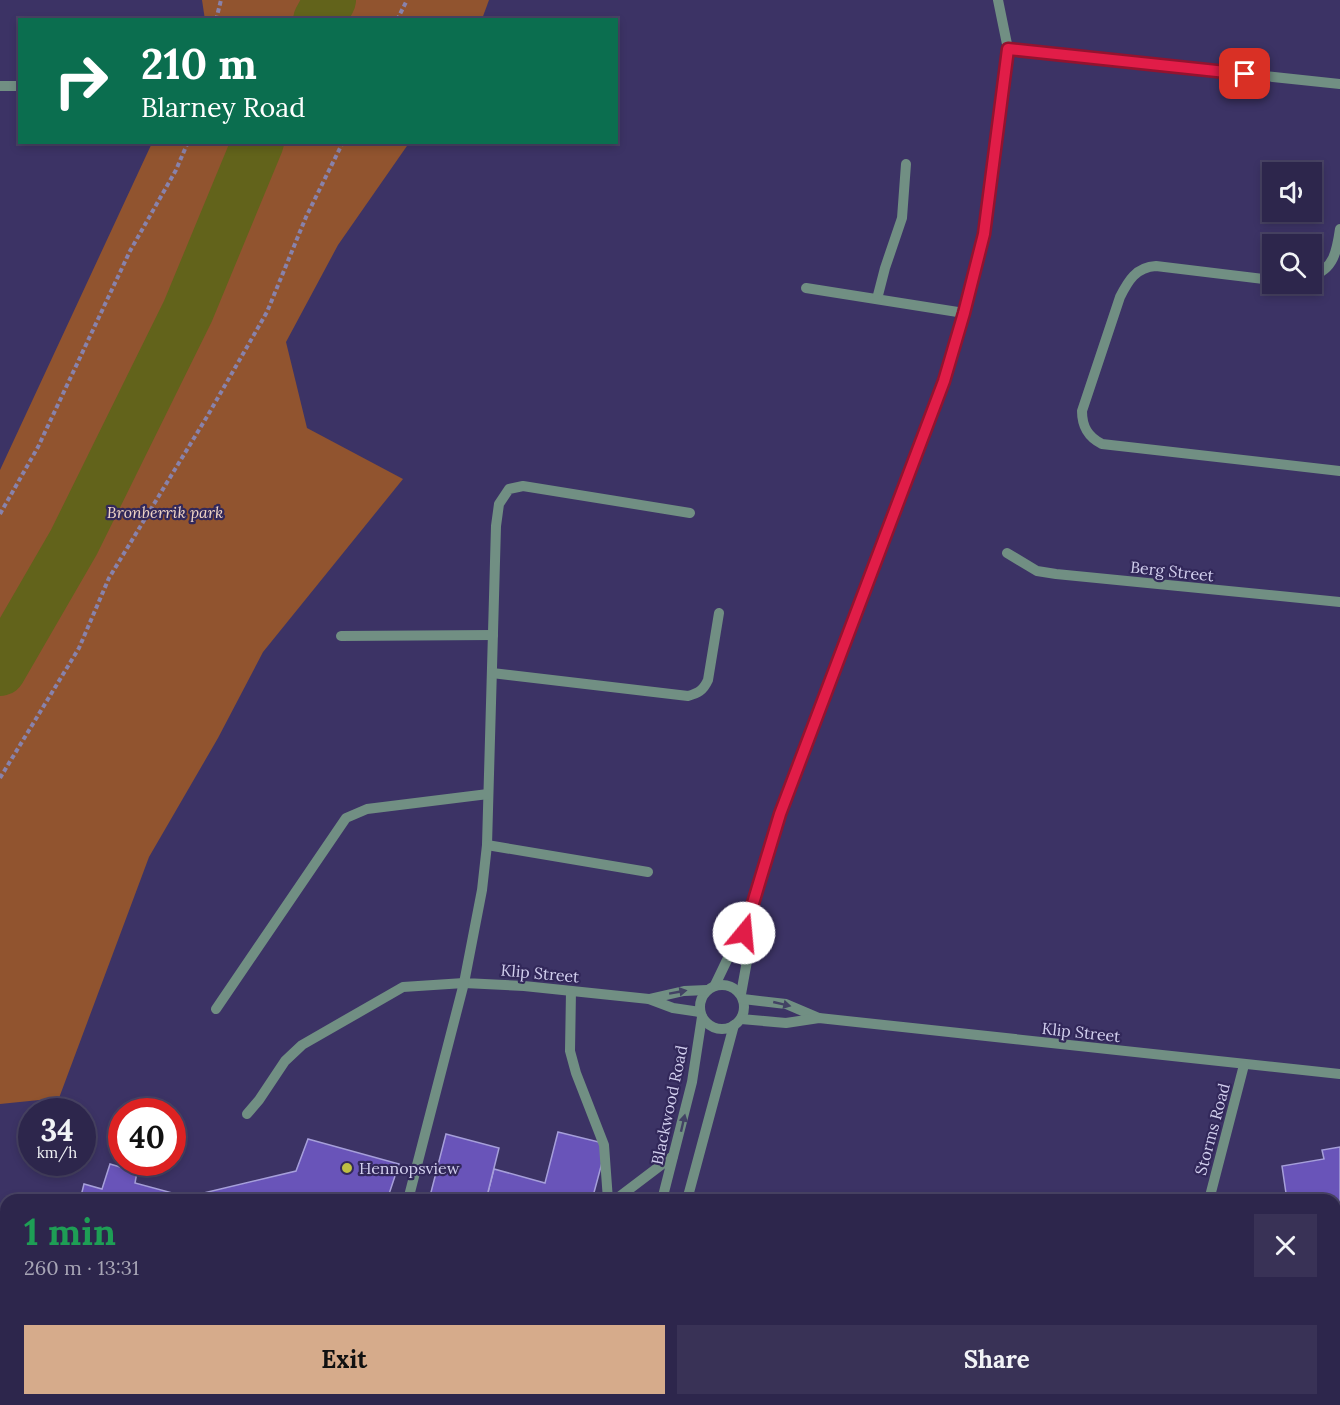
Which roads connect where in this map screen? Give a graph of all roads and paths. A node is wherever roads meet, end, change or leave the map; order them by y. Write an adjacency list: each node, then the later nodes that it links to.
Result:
1 (221, 0): 4 (path)
2 (407, 0): 5 (path)
3 (998, 0): 6 (street)
4 (216, 18)
5 (398, 18)
6 (1008, 49): 7 (street); 18 (street)
7 (1340, 84)
8 (0, 86): 9 (street)
9 (18, 86)
10 (187, 144): 21 (path)
11 (342, 144): 28 (path)
12 (906, 164): 17 (street)
13 (1340, 229): 14 (street)
14 (1322, 270)
15 (1262, 279): 19 (street)
16 (806, 288): 17 (street)
17 (877, 300): 18 (street)
18 (964, 313): 32 (street)
19 (1340, 471)
20 (690, 513): 25 (street)
21 (0, 514)
22 (1006, 553): 23 (street, Berg Street)
23 (1340, 602)
24 (719, 613): 27 (street)
25 (493, 635): 26 (street); 27 (street)
26 (342, 636)
27 (492, 673): 29 (street)
28 (0, 778)
29 (488, 794): 30 (street); 38 (street)
30 (487, 845): 31 (street); 33 (street)
31 (648, 872)
32 (744, 933): 34 (street); 36 (street)
33 (464, 983): 35 (street, Klip Street); 44 (street, Klip Street); 46 (street)
34 (711, 987): 36 (street); 37 (street, Klip Street, one-way to 34); 39 (street)
35 (571, 991): 37 (street, Klip Street); 47 (street)
36 (742, 996): 40 (street, Klip Street, one-way to 40); 41 (street)
37 (649, 999): 39 (street, Klip Street)
38 (216, 1009)
39 (701, 1014): 41 (street); 45 (street, Blackwood Road, one-way to 39)
40 (819, 1018): 41 (street, Klip Street); 42 (street, Klip Street)
41 (738, 1022): 50 (street)
42 (1244, 1065): 43 (street, Klip Street); 51 (street, Storms Road)
43 (1340, 1074)
44 (247, 1114)
45 (673, 1156): 48 (street); 49 (street, Blackwood Road)
46 (410, 1194)
47 (608, 1194)
48 (623, 1194)
49 (664, 1194)
50 (689, 1194)
51 (1211, 1194)

